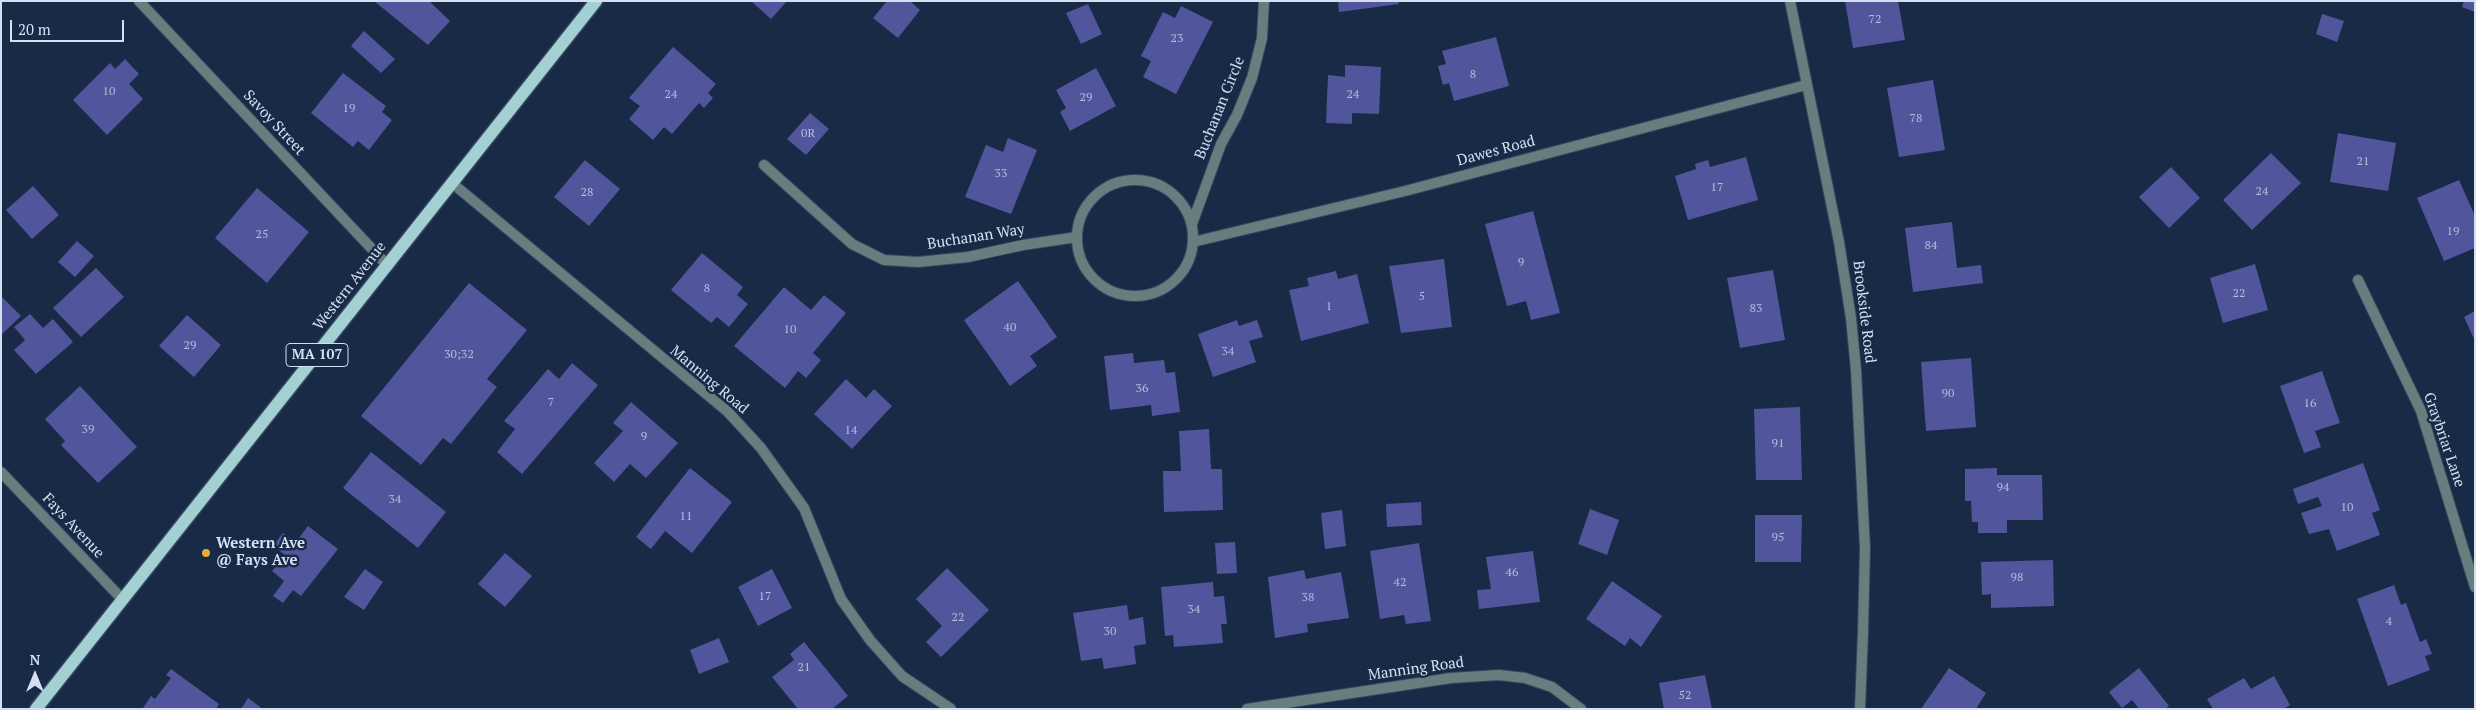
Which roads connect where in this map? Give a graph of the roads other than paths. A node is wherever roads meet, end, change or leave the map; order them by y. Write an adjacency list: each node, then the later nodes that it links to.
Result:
1 (139, 1): 11 (street, Savoy Street)
2 (596, 1): 7 (main road, Western Avenue / MA 107)
3 (1264, 1): 8 (street, Buchanan Circle)
4 (1790, 1): 5 (street, Brookside Road)
5 (1806, 85): 10 (street, Dawes Road); 20 (street, Brookside Road)
6 (764, 165): 9 (street, Buchanan Way)
7 (452, 183): 11 (main road, Western Avenue / MA 107); 17 (street, Manning Road)
8 (1192, 224): 9 (street, Buchanan Circle); 10 (street, Buchanan Circle)
9 (1077, 236): 10 (street, Buchanan Circle)
10 (1193, 242)
11 (388, 266): 15 (main road, Western Avenue / MA 107)
12 (2358, 280): 14 (street, Graybriar Lane)
13 (1, 472): 15 (street, Fays Avenue)
14 (2475, 587)
15 (122, 600): 16 (main road, Western Avenue / MA 107)
16 (36, 709)
17 (951, 709)
18 (1247, 709): 19 (street, Manning Road)
19 (1581, 709)
20 (1860, 709)

